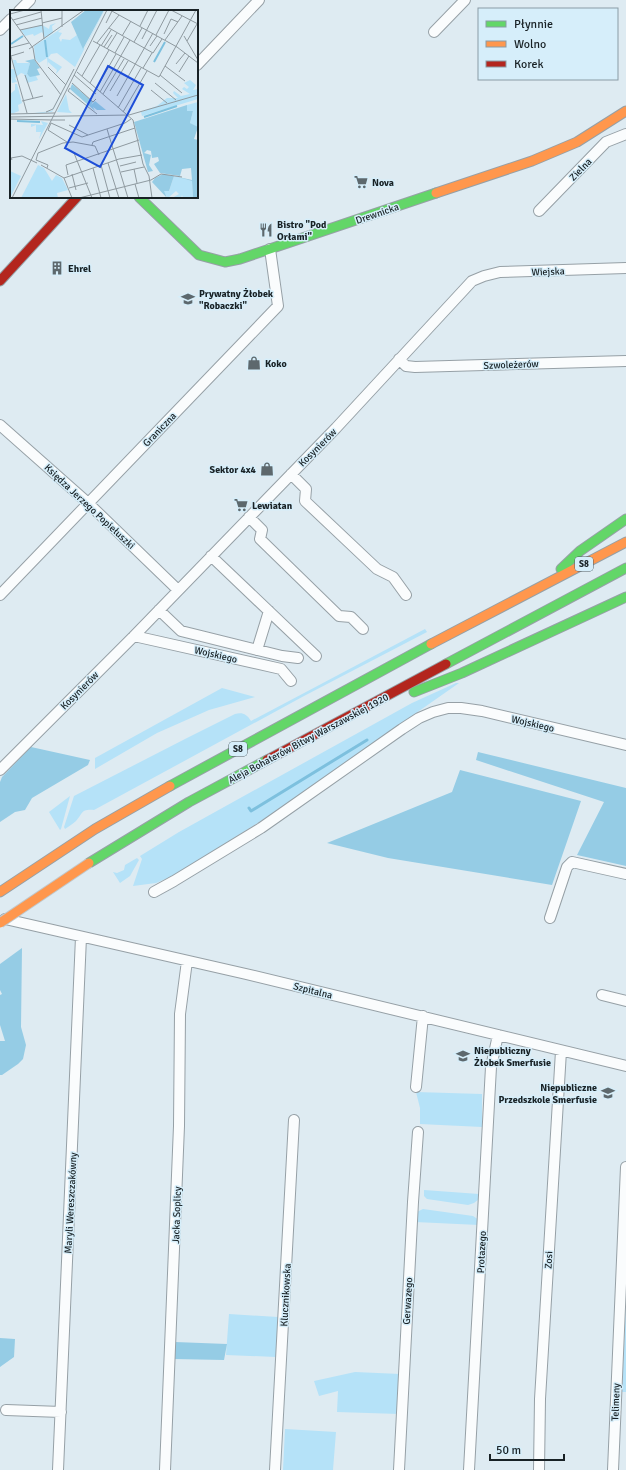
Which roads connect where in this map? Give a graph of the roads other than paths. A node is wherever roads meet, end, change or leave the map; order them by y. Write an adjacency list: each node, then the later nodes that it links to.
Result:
1 (30, 0): 4 (street)
2 (259, 0): 8 (street)
3 (461, 1): 7 (street)
4 (20, 10)
5 (10, 20): 6 (street)
6 (0, 30)
7 (434, 32)
8 (198, 64)
9 (626, 111): 14 (main road, Drewnicka)
10 (626, 134): 13 (street, Zielna)
11 (76, 198): 16 (main road)
12 (141, 198): 14 (main road, Drewnicka)
13 (540, 211)
14 (270, 248): 22 (street, Graniczna)
15 (626, 268): 17 (street, Wiejska)
16 (0, 281)
17 (472, 281): 18 (street, Kosynierów)
18 (399, 359): 19 (street, Szwoleżerów); 21 (street, Kosynierów)
19 (626, 361)
20 (0, 425): 22 (street, Księdza Jerzego Popiełuszki)
21 (290, 474): 23 (street, Kosynierów); 31 (street)
22 (88, 502): 29 (street, Księdza Jerzego Popiełuszki); 30 (street, Graniczna)
23 (249, 517): 26 (street, Kosynierów); 35 (street)
24 (626, 519): 28 (main road)
25 (626, 542): 28 (main road, S8)
26 (211, 556): 29 (street, Kosynierów); 34 (street)
27 (626, 568): 41 (main road, Aleja Bohaterów Bitwy Warszawskiej 1920 / S8)
28 (541, 587): 45 (main road, S8)
29 (178, 590): 33 (street, Kosynierów)
30 (0, 595)
31 (406, 595)
32 (626, 597): 41 (main road)
33 (159, 610): 36 (street, Kosynierów); 37 (street)
34 (269, 611): 37 (street); 38 (street)
35 (363, 629)
36 (134, 636): 40 (street, Wojskiego); 43 (street, Kosynierów)
37 (257, 650): 39 (street)
38 (316, 656)
39 (298, 658)
40 (291, 682)
41 (343, 719): 49 (main road, Aleja Bohaterów Bitwy Warszawskiej 1920 / S8, bridge)
42 (626, 745): 46 (street, Wojskiego)
43 (0, 770)
44 (626, 874): 48 (street)
45 (0, 892)
46 (154, 892)
47 (0, 917): 50 (street, Szpitalna)
48 (550, 918)
49 (0, 923)
50 (81, 936): 51 (street, Szpitalna); 63 (street, Maryli Wereszczakówny)
51 (188, 961): 54 (street, Szpitalna); 65 (street, Jacka Soplicy)
52 (602, 995): 53 (street)
53 (626, 1001)
54 (423, 1016): 55 (street, Szpitalna); 58 (street)
55 (498, 1035): 56 (street, Szpitalna); 68 (street, Protazego)
56 (561, 1051): 57 (street, Szpitalna); 69 (street, Zosi)
57 (626, 1066)
58 (416, 1087)
59 (294, 1120): 66 (street, Klucznikowska)
60 (418, 1132): 67 (street, Gerwazego)
61 (626, 1167): 70 (street, Telimeny)
62 (6, 1410): 63 (street)
63 (61, 1412): 64 (street, Maryli Wereszczakówny)
64 (58, 1470)
65 (165, 1470)
66 (275, 1470)
67 (399, 1470)
68 (469, 1470)
69 (539, 1470)
70 (613, 1470)

